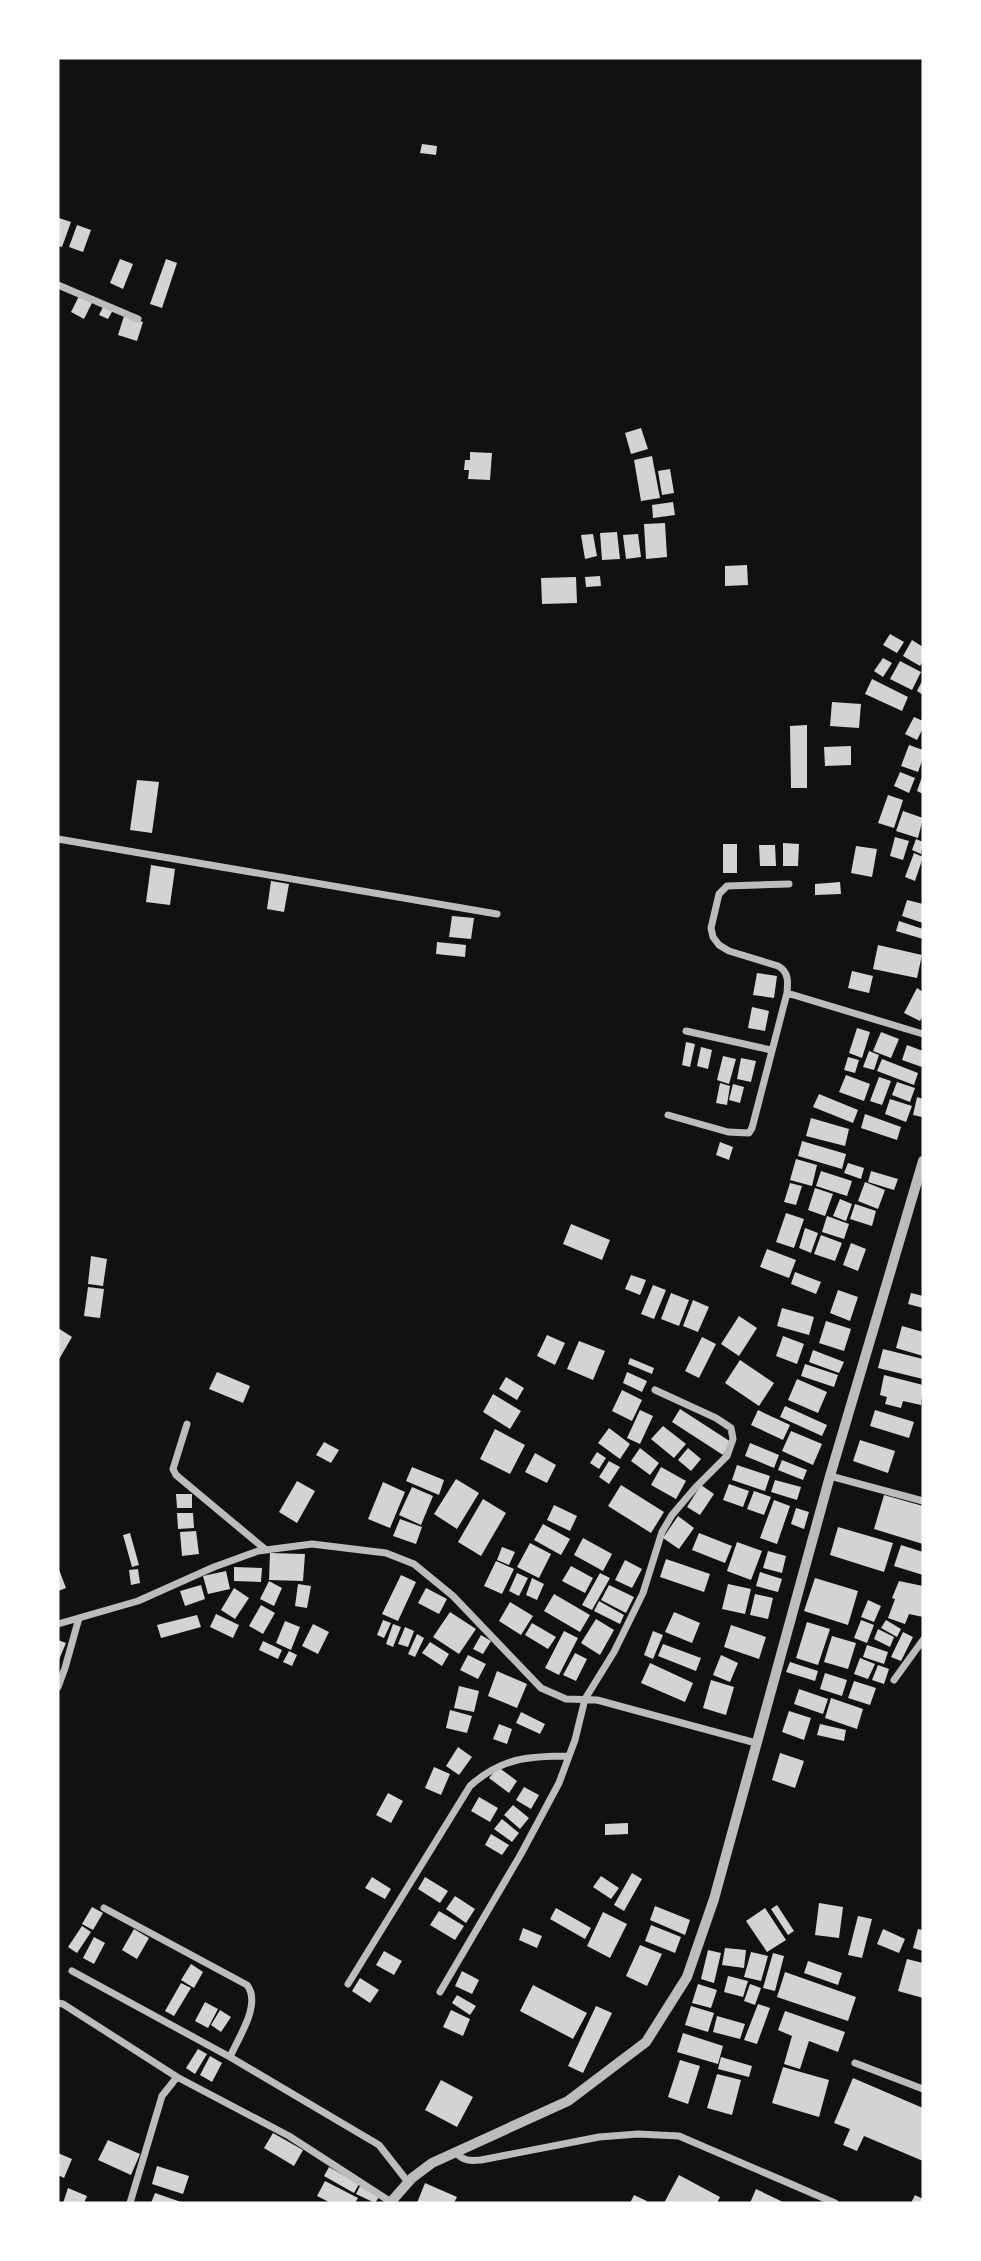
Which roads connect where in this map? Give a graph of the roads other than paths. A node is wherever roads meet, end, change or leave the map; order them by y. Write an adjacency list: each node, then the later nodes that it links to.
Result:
1 (58, 285): 2 (street)
2 (138, 319)
3 (58, 839): 5 (street)
4 (789, 884): 6 (street)
5 (497, 915)
6 (787, 993): 8 (street); 9 (street)
7 (686, 1031): 9 (street)
8 (923, 1034)
9 (771, 1050): 10 (street)
10 (668, 1115)
11 (923, 1161): 14 (street)
12 (655, 1390): 22 (street)
13 (187, 1424): 16 (street)
14 (830, 1476): 15 (street); 23 (street)
15 (923, 1501)
16 (266, 1550): 17 (street); 22 (street)
17 (79, 1618): 18 (street); 21 (street)
18 (58, 1624)
19 (923, 1640): 20 (street)
20 (894, 1680)
21 (58, 1687)
22 (585, 1699): 23 (street); 24 (street)
23 (756, 1743): 34 (street)
24 (569, 1756): 27 (street); 28 (street)
25 (104, 1908): 30 (street)
26 (72, 1970): 30 (street)
27 (348, 1984)
28 (440, 1992)
29 (58, 2003): 32 (street)
30 (230, 2057): 35 (street)
31 (855, 2063): 33 (street)
32 (177, 2077): 36 (street); 37 (street)
33 (923, 2089)
34 (456, 2153): 35 (street); 38 (street)
35 (408, 2182): 37 (street)
36 (130, 2203)
37 (391, 2203)
38 (835, 2203)

